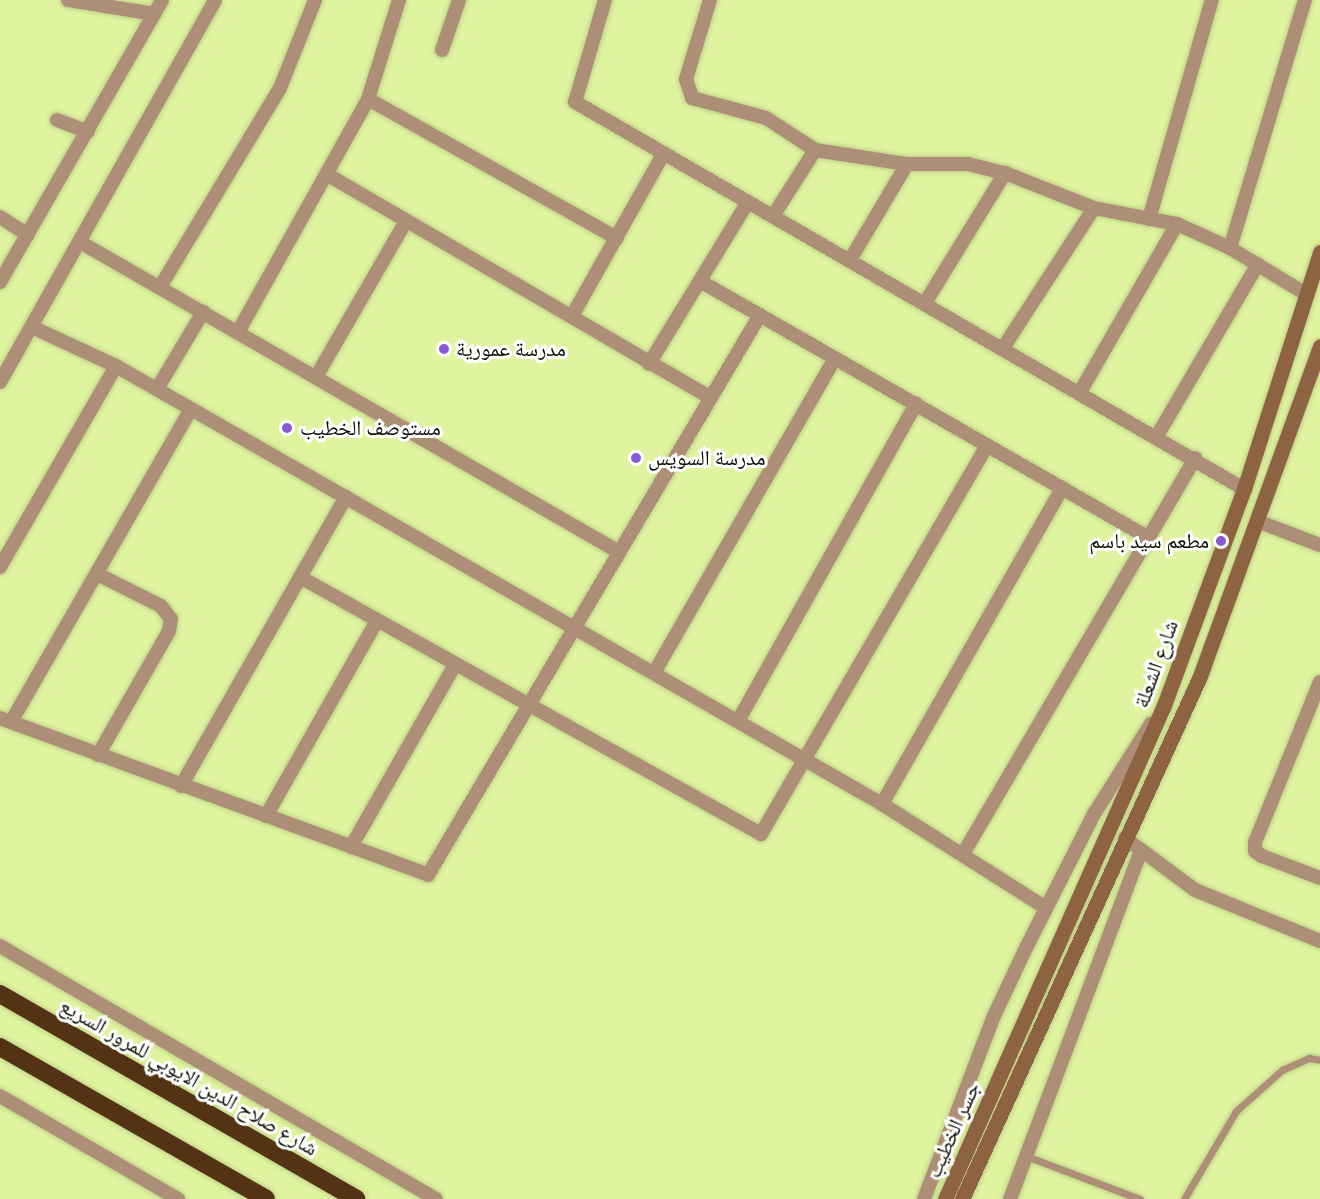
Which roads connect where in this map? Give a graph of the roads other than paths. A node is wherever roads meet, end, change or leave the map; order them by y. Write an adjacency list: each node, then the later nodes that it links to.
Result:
1 (69, 0): 11 (street)
2 (162, 0): 11 (street)
3 (215, 0): 30 (street)
4 (315, 0): 37 (street)
5 (399, 0): 13 (street)
6 (459, 0): 12 (street)
7 (605, 0): 17 (street)
8 (710, 0): 16 (street)
9 (1212, 0): 25 (street)
10 (1305, 0): 31 (street)
11 (153, 14): 15 (street)
12 (442, 50)
13 (368, 99): 20 (street); 29 (street)
14 (57, 120): 15 (street)
15 (88, 132): 28 (street)
16 (815, 150): 18 (street); 23 (street)
17 (664, 153): 21 (street); 29 (street)
18 (907, 164): 19 (street); 33 (street)
19 (1005, 173): 22 (street); 39 (street)
20 (328, 175): 26 (street); 44 (street)
21 (748, 201): 23 (street); 35 (street)
22 (1094, 208): 25 (street); 46 (street)
23 (773, 216): 33 (street)
24 (0, 217): 28 (street)
25 (1149, 219): 27 (street)
26 (406, 221): 42 (street); 50 (street)
27 (1177, 224): 31 (street); 53 (street)
28 (28, 235): 36 (street)
29 (617, 238): 42 (street)
30 (80, 242): 37 (street); 43 (street)
31 (1230, 248): 34 (street)
32 (1320, 252): 38 (main road, شارع الشعلة)
33 (850, 260): 39 (street)
34 (1258, 264): 38 (street); 57 (street)
35 (700, 281): 41 (street); 48 (street)
36 (0, 282)
37 (160, 286): 40 (street)
38 (1306, 294): 61 (main road, شارع الشعلة)
39 (925, 303): 46 (street)
40 (203, 312): 44 (street); 52 (street)
41 (760, 315): 47 (street); 54 (street)
42 (572, 316): 48 (street)
43 (32, 327): 49 (street); 51 (street)
44 (238, 332): 50 (street)
45 (1320, 346): 63 (main road, شارع الشعلة)
46 (1003, 348): 53 (street)
47 (835, 358): 55 (street); 73 (street)
48 (649, 364): 54 (street)
49 (116, 366): 52 (street); 67 (street)
50 (316, 377): 66 (street)
51 (0, 381)
52 (157, 389): 56 (street)
53 (1080, 392): 57 (street)
54 (711, 398): 66 (street)
55 (916, 404): 58 (street); 78 (street)
56 (191, 409): 62 (street); 68 (street)
57 (1157, 436): 59 (street)
58 (987, 445): 60 (street); 80 (street)
59 (1195, 458): 61 (street); 64 (street)
60 (1062, 488): 64 (street); 82 (street)
61 (1244, 489): 76 (main road, شارع الشعلة)
62 (346, 497): 69 (street); 71 (street)
63 (1257, 521): 65 (street); 84 (main road, شارع الشعلة)
64 (1149, 538): 87 (street)
65 (1320, 544)
66 (619, 552): 71 (street)
67 (0, 567)
68 (99, 574): 77 (street); 79 (street)
69 (300, 577): 70 (street); 81 (street)
70 (377, 621): 72 (street); 83 (street)
71 (575, 628): 73 (street); 75 (street)
72 (455, 665): 75 (street); 85 (street)
73 (654, 673): 78 (street)
74 (1320, 682): 88 (street)
75 (528, 705): 80 (street); 85 (street)
76 (1164, 705): 89 (street); 95 (main road, شارع الشعلة)
77 (5, 720): 79 (street)
78 (738, 721): 80 (street)
79 (98, 755): 81 (street)
80 (807, 760): 82 (street)
81 (181, 786): 83 (street)
82 (882, 804): 87 (street)
83 (267, 816): 85 (street)
84 (1125, 838): 86 (street); 96 (main road, شارع الشعلة)
85 (351, 847)
86 (1141, 850): 90 (street); 98 (street)
87 (963, 854): 89 (street)
88 (1320, 878)
89 (1046, 908): 103 (street)
90 (1320, 941)
91 (0, 946): 102 (street)
92 (0, 994): 101 (highway, شارع صلاح الدين الايوبي للمرور السريع)
93 (0, 1047): 100 (highway)
94 (1320, 1060): 108 (lane)
95 (999, 1078): 104 (main road, جسر الخطيب)
96 (1014, 1084): 105 (main road, جسر الخطيب)
97 (0, 1096): 99 (street)
98 (1026, 1155): 106 (street); 107 (lane)
99 (178, 1199)
100 (266, 1199)
101 (356, 1199)
102 (436, 1199)
103 (924, 1199)
104 (945, 1199)
105 (962, 1199)
106 (1010, 1199)
107 (1140, 1199)
108 (1184, 1199)

